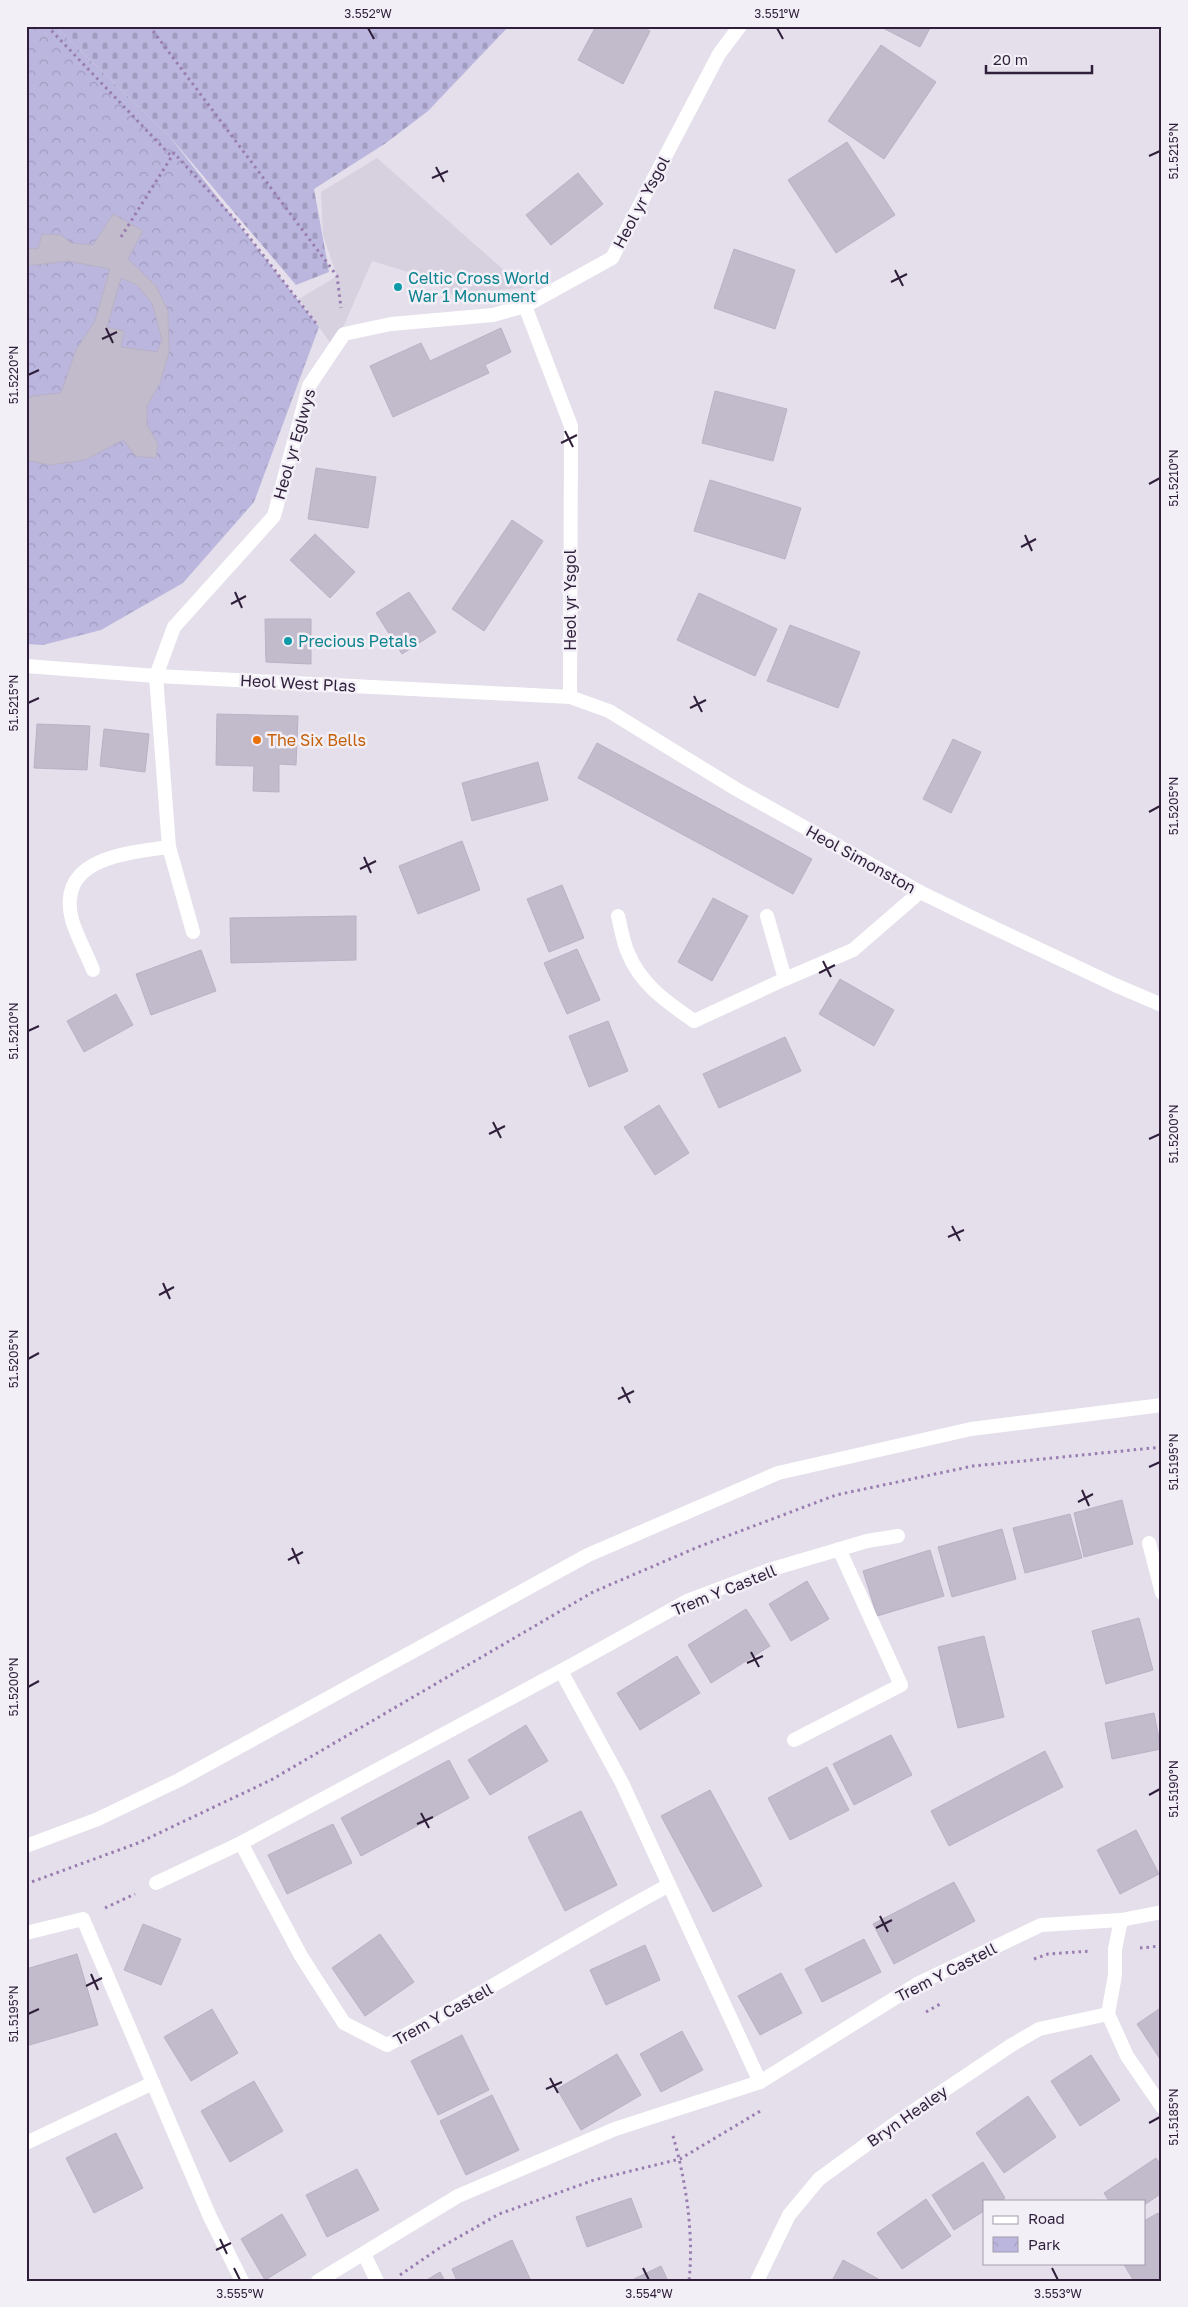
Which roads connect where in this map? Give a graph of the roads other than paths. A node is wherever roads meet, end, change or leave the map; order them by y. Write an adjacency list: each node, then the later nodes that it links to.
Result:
1 (740, 26): 2 (street, Heol yr Ysgol)
2 (525, 306): 4 (street, Heol yr Eglwys); 5 (street, Heol yr Ysgol)
3 (26, 666): 4 (street, Heol West Plas)
4 (156, 676): 5 (street, Heol West Plas); 6 (street)
5 (570, 697): 7 (street, Heol Simonston)
6 (169, 847): 10 (street); 11 (street)
7 (920, 892): 12 (street); 13 (street, Heol Simonston)
8 (618, 916): 12 (street)
9 (767, 916): 12 (street)
10 (193, 932)
11 (93, 970)
12 (785, 979)
13 (1162, 1005)
14 (1162, 1405): 22 (street)
15 (898, 1536): 17 (street, Trem Y Castell)
16 (1149, 1543): 18 (street)
17 (839, 1549): 19 (street, Trem Y Castell); 20 (street)
18 (1162, 1593)
19 (561, 1671): 21 (street, Trem Y Castell); 24 (street)
20 (794, 1740)
21 (242, 1843): 23 (street, Trem Y Castell); 24 (street, Trem Y Castell)
22 (26, 1846)
23 (156, 1884)
24 (669, 1885): 29 (street)
25 (1162, 1912): 26 (street, Trem Y Castell)
26 (1121, 1920): 28 (street); 29 (street, Trem Y Castell)
27 (26, 1933): 30 (street)
28 (1108, 2014): 31 (street); 37 (street, Bryn Healey)
29 (760, 2082): 33 (street, Trem Y Castell)
30 (153, 2083): 32 (street); 34 (street)
31 (1162, 2107)
32 (26, 2143)
33 (364, 2254): 35 (street, Trem Y Castell); 36 (street)
34 (242, 2281)
35 (318, 2281)
36 (377, 2281)
37 (757, 2281)

